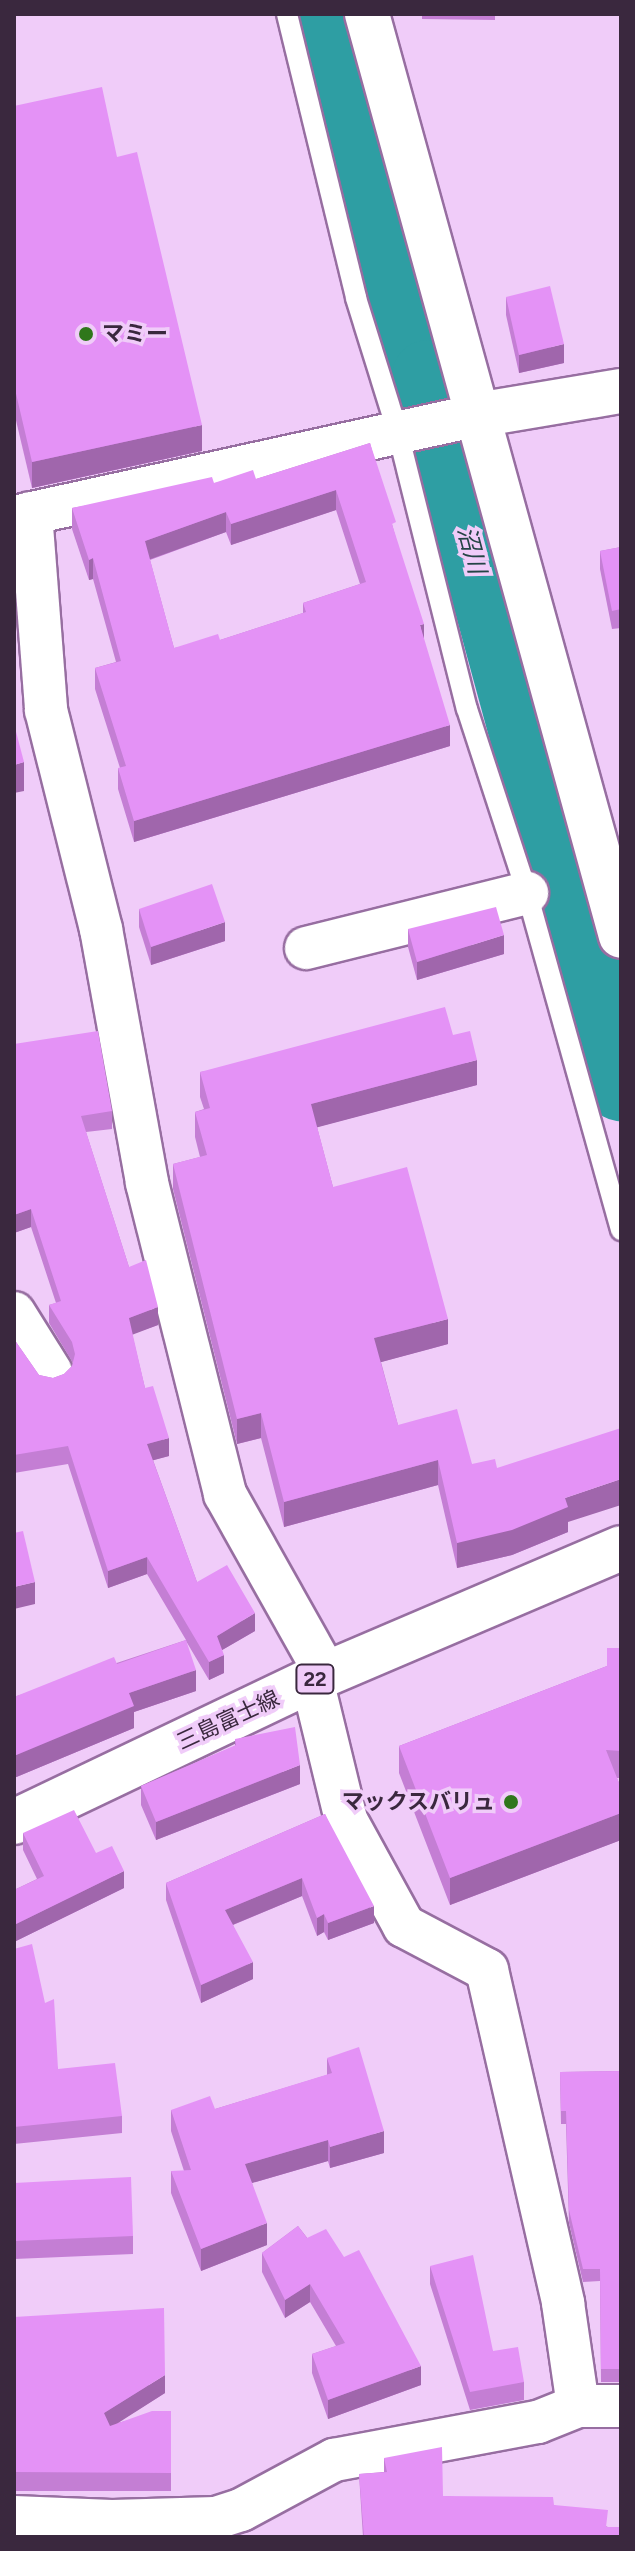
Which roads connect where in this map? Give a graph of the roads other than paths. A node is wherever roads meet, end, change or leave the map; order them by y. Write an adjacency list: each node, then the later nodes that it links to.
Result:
1 (287, 14): 5 (lane)
2 (367, 14): 4 (street)
3 (621, 391): 4 (street)
4 (477, 415): 5 (street); 8 (street)
5 (398, 433): 6 (street); 7 (lane)
6 (23, 515): 14 (street)
7 (527, 893): 9 (street); 10 (lane)
8 (621, 936)
9 (306, 948)
10 (621, 1230)
11 (14, 1313): 12 (street)
12 (51, 1372)
13 (621, 1548): 14 (street, 三島富士線 / 22)
14 (319, 1677): 15 (street, 三島富士線 / 22); 16 (street)
15 (14, 1822)
16 (578, 2406): 17 (street); 19 (street)
17 (621, 2406)
18 (14, 2517): 19 (street)
19 (113, 2529)

